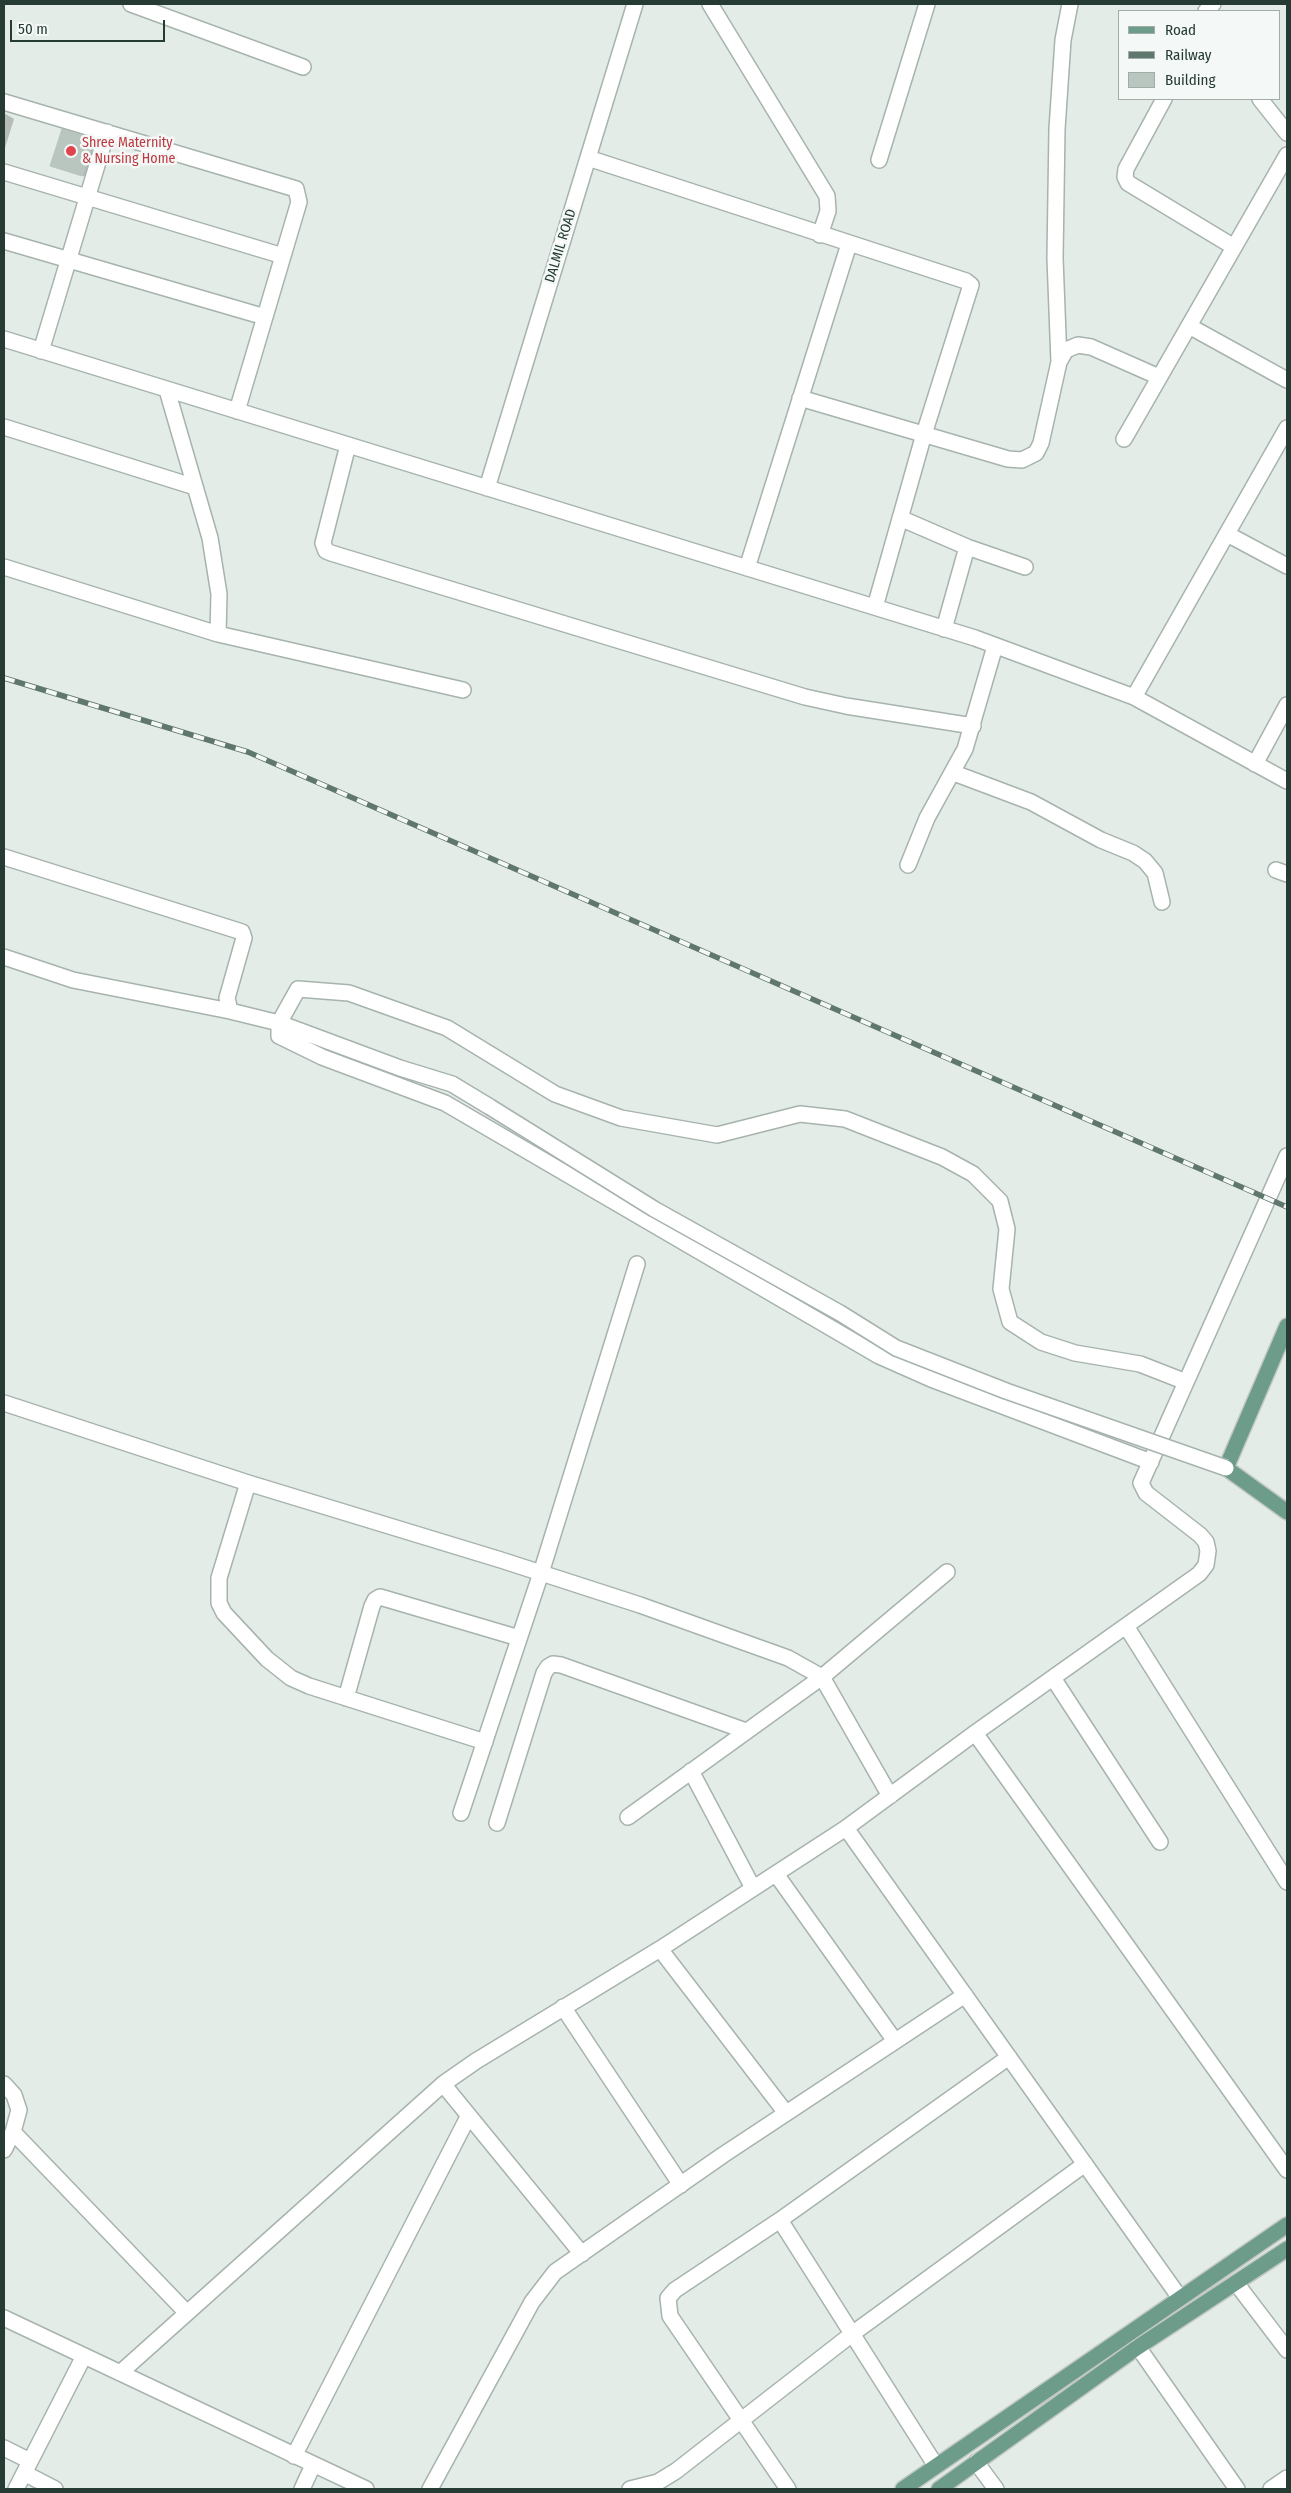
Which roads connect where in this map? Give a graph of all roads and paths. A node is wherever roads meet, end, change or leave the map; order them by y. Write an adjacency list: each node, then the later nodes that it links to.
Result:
1 (132, 4): 6 (street)
2 (635, 4): 14 (street, DALMIL ROAD)
3 (710, 4): 18 (street)
4 (927, 4): 15 (street)
5 (1070, 4): 28 (street)
6 (165, 10): 7 (street)
7 (303, 67)
8 (1163, 100): 21 (street)
9 (1261, 100): 11 (street)
10 (4, 102): 12 (street)
11 (1285, 127)
12 (107, 132): 17 (street); 22 (street)
13 (1287, 155): 21 (street)
14 (588, 158): 18 (street); 40 (street, DALMIL ROAD)
15 (879, 160)
16 (4, 172): 17 (street)
17 (86, 196): 22 (street); 23 (street)
18 (820, 235): 20 (street)
19 (4, 241): 23 (street)
20 (849, 244): 32 (street); 36 (street)
21 (1234, 247): 25 (street)
22 (283, 256): 24 (street)
23 (68, 260): 24 (street); 27 (street)
24 (265, 316): 33 (street)
25 (1189, 326): 29 (street); 30 (street)
26 (4, 339): 27 (street)
27 (41, 351): 31 (street)
28 (1059, 362): 29 (street); 36 (street)
29 (1159, 377): 37 (street)
30 (1287, 380)
31 (168, 390): 33 (street); 39 (street)
32 (800, 398): 36 (street); 47 (street)
33 (237, 411): 38 (street)
34 (4, 427): 39 (street)
35 (1287, 428): 42 (street)
36 (924, 434): 41 (street)
37 (1124, 439)
38 (348, 445): 40 (street); 55 (street)
39 (195, 487): 50 (street)
40 (487, 488): 47 (street)
41 (900, 518): 43 (street); 48 (street)
42 (1227, 534): 44 (street); 53 (street)
43 (967, 547): 46 (street); 49 (street)
44 (1287, 566)
45 (4, 567): 50 (street)
46 (1025, 567)
47 (746, 568): 48 (street)
48 (875, 607): 49 (street)
49 (944, 629): 51 (street)
50 (218, 634): 52 (street)
51 (995, 646): 53 (street); 55 (street)
52 (463, 690)
53 (1134, 697): 56 (street)
54 (1287, 705): 56 (street)
55 (972, 726): 57 (street)
56 (1255, 764): 58 (street)
57 (954, 772): 60 (street); 61 (street)
58 (1287, 781)
59 (4, 857): 63 (street)
60 (908, 865)
61 (1162, 902)
62 (4, 957): 63 (street)
63 (230, 1012): 64 (street)
64 (279, 1023): 68 (street); 70 (street); 71 (street, bridge)
65 (1287, 1156): 68 (street)
66 (637, 1264): 75 (street)
67 (1287, 1326): 71 (main road)
68 (1186, 1382): 70 (street)
69 (4, 1403): 72 (street)
70 (1151, 1462): 76 (street)
71 (1226, 1468): 73 (main road)
72 (248, 1483): 75 (street); 80 (street)
73 (1287, 1512)
74 (947, 1572): 78 (street)
75 (541, 1573): 77 (street); 78 (street)
76 (1126, 1626): 79 (street); 92 (street)
77 (519, 1638): 80 (street); 83 (street)
78 (822, 1677): 81 (street); 85 (street)
79 (1052, 1678): 82 (street); 90 (street)
80 (346, 1698): 83 (street)
81 (746, 1732): 84 (street); 88 (street)
82 (975, 1733): 85 (street); 106 (street)
83 (485, 1742): 86 (street)
84 (691, 1771): 87 (street); 93 (street)
85 (890, 1796): 89 (street)
86 (461, 1813)
87 (628, 1817)
88 (497, 1823)
89 (846, 1828): 91 (street); 95 (street)
90 (1160, 1842)
91 (776, 1874): 93 (street); 97 (street)
92 (1287, 1882)
93 (753, 1888): 94 (street)
94 (660, 1949): 96 (street); 101 (street)
95 (965, 1995): 97 (street); 98 (street)
96 (563, 2007): 100 (street); 107 (street)
97 (895, 2041): 101 (street)
98 (1009, 2057): 105 (street); 108 (street)
99 (4, 2084): 103 (street)
100 (443, 2084): 102 (street); 114 (street)
101 (786, 2113): 107 (street)
102 (468, 2116): 111 (street); 123 (street)
103 (13, 2132): 104 (street); 114 (street)
104 (4, 2150)
105 (1085, 2164): 113 (street); 116 (street)
106 (1287, 2170)
107 (681, 2185): 111 (street)
108 (780, 2220): 116 (street); 121 (street)
109 (1287, 2225): 113 (main road)
110 (1287, 2249): 112 (main road)
111 (582, 2254): 133 (street)
112 (1236, 2283): 117 (main road); 118 (street)
113 (1180, 2298): 126 (main road)
114 (187, 2313): 120 (street)
115 (4, 2318): 119 (street)
116 (852, 2334): 121 (street); 126 (street)
117 (1138, 2347): 124 (main road); 139 (street)
118 (1287, 2350)
119 (84, 2356): 120 (street); 127 (street)
120 (120, 2373): 123 (street)
121 (742, 2420): 134 (street); 135 (street)
122 (4, 2448): 127 (street)
123 (294, 2456): 125 (street)
124 (976, 2462): 137 (main road); 138 (street)
125 (314, 2465): 131 (street); 132 (street)
126 (936, 2466): 136 (main road)
127 (27, 2467): 129 (street); 130 (street)
128 (1287, 2478): 140 (street)
129 (16, 2489)
130 (55, 2489)
131 (302, 2489)
132 (366, 2489)
133 (430, 2489)
134 (630, 2489)
135 (788, 2489)
136 (903, 2489)
137 (939, 2489)
138 (996, 2489)
139 (1237, 2489)
140 (1271, 2489)

